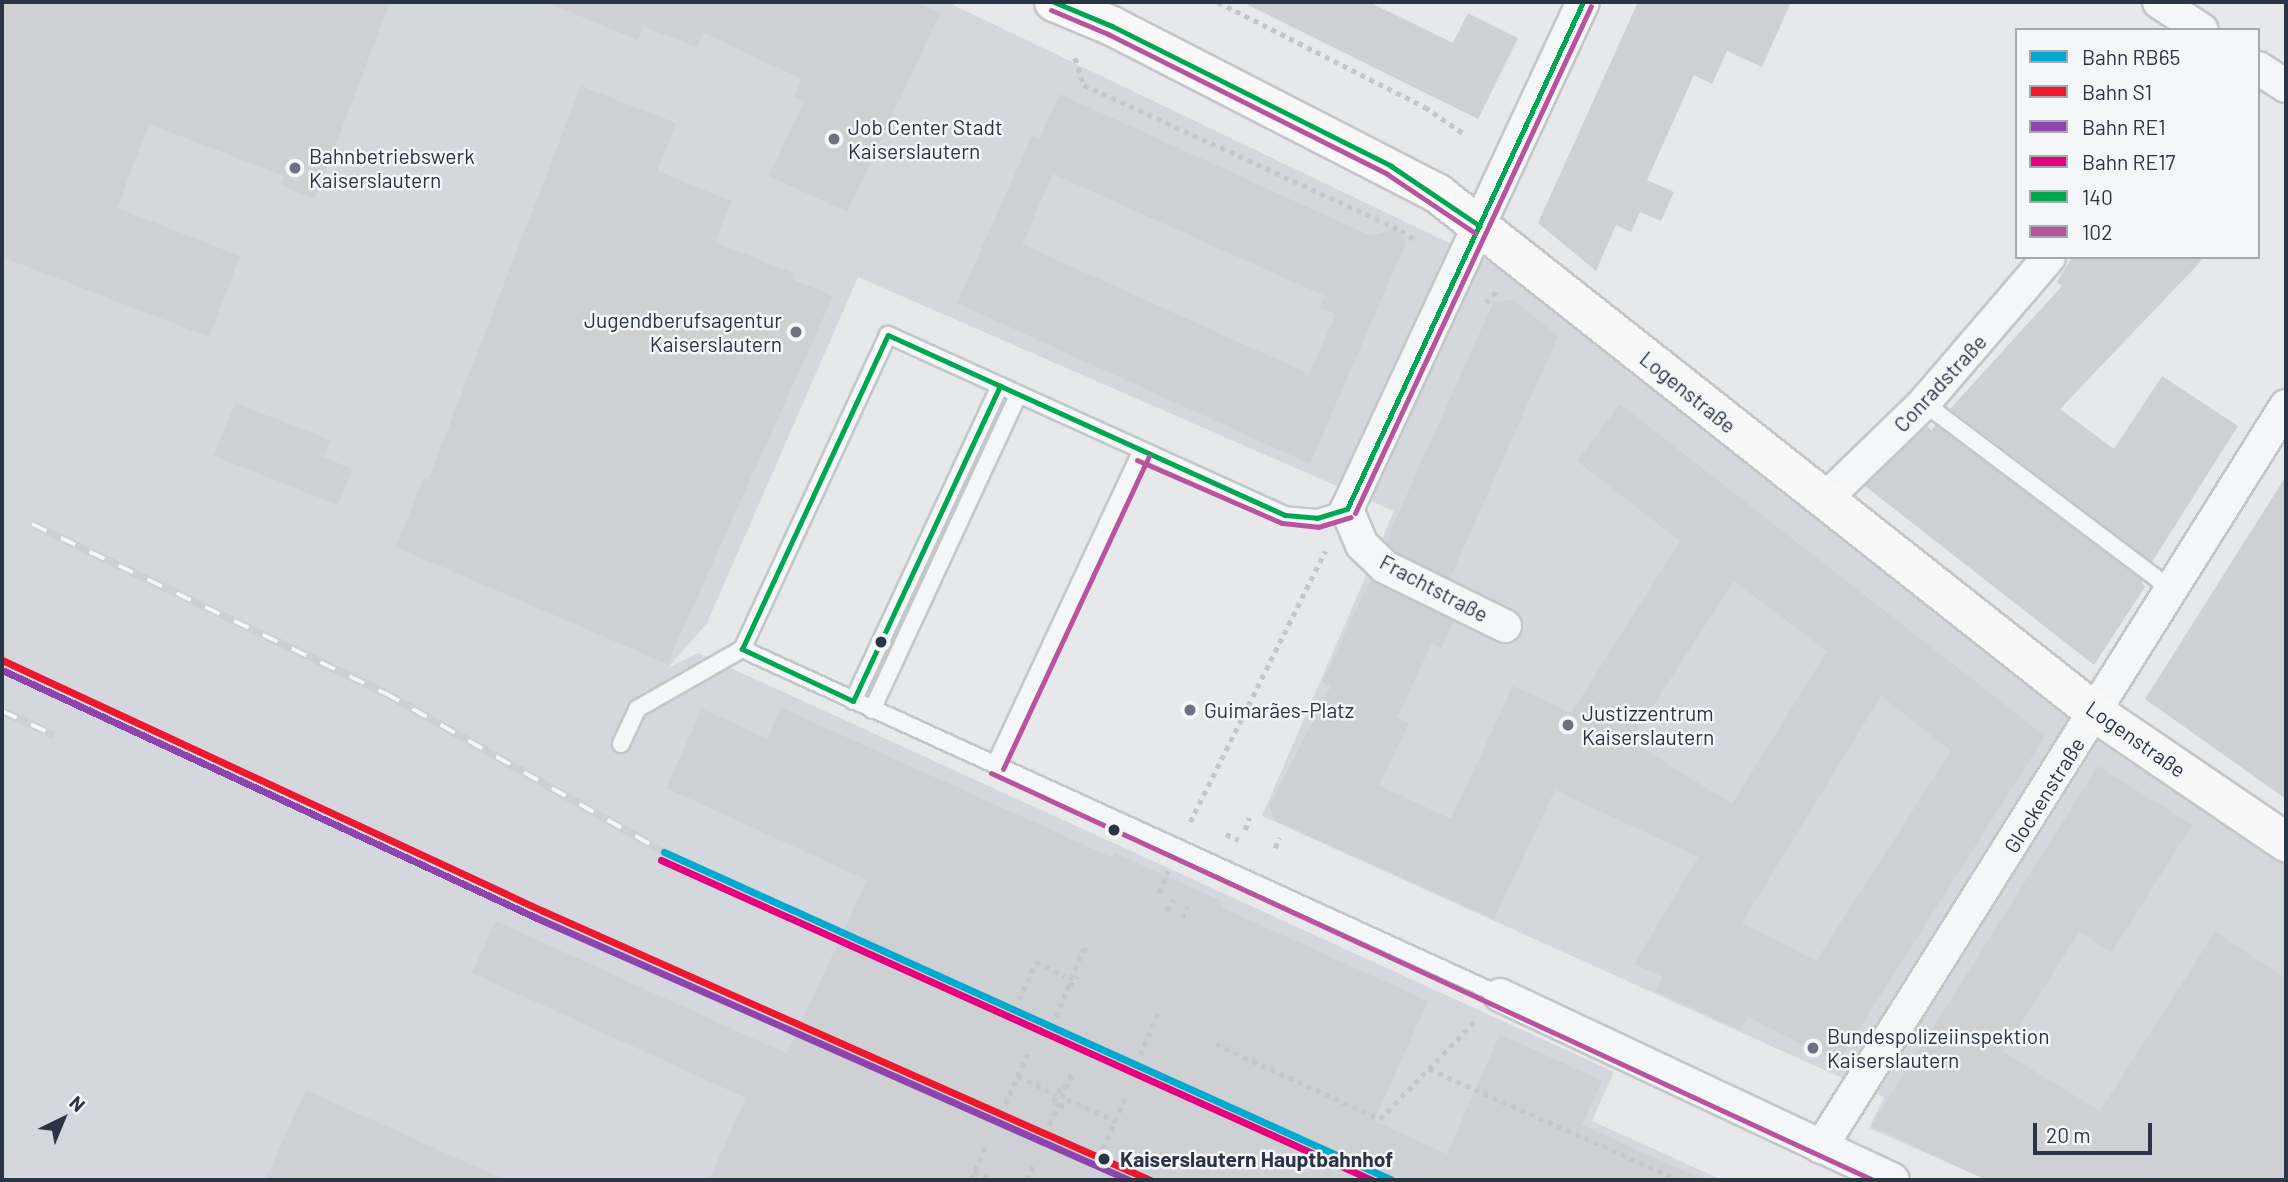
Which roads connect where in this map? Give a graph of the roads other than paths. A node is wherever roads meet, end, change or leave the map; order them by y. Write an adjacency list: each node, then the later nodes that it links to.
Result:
1 (1054, 2): 7 (main road, Logenstraße)
2 (1583, 2): 7 (street)
3 (2160, 2): 4 (street)
4 (2197, 28)
5 (2260, 69): 6 (street)
6 (2286, 86)
7 (1480, 226): 14 (main road, Logenstraße); 15 (street)
8 (2047, 259): 11 (street, Conradstraße)
9 (1000, 386): 10 (lane); 18 (lane); 19 (lane)
10 (1018, 395): 13 (lane); 20 (lane)
11 (1924, 403): 14 (street, Conradstraße); 16 (lane)
12 (2286, 406): 16 (street, Glockenstraße)
13 (1141, 452): 15 (lane); 23 (lane)
14 (1823, 501): 21 (main road, Logenstraße)
15 (1347, 509): 17 (street, Frachtstraße)
16 (2172, 590): 21 (street, Glockenstraße)
17 (1505, 626)
18 (742, 649): 19 (lane); 22 (lane)
19 (853, 701): 20 (lane)
20 (872, 710): 23 (lane)
21 (2096, 713): 24 (main road, Logenstraße); 26 (street, Glockenstraße)
22 (621, 744)
23 (995, 765): 25 (lane)
24 (2286, 842)
25 (1500, 995): 26 (street)
26 (1821, 1147): 27 (street)
27 (1893, 1180)

